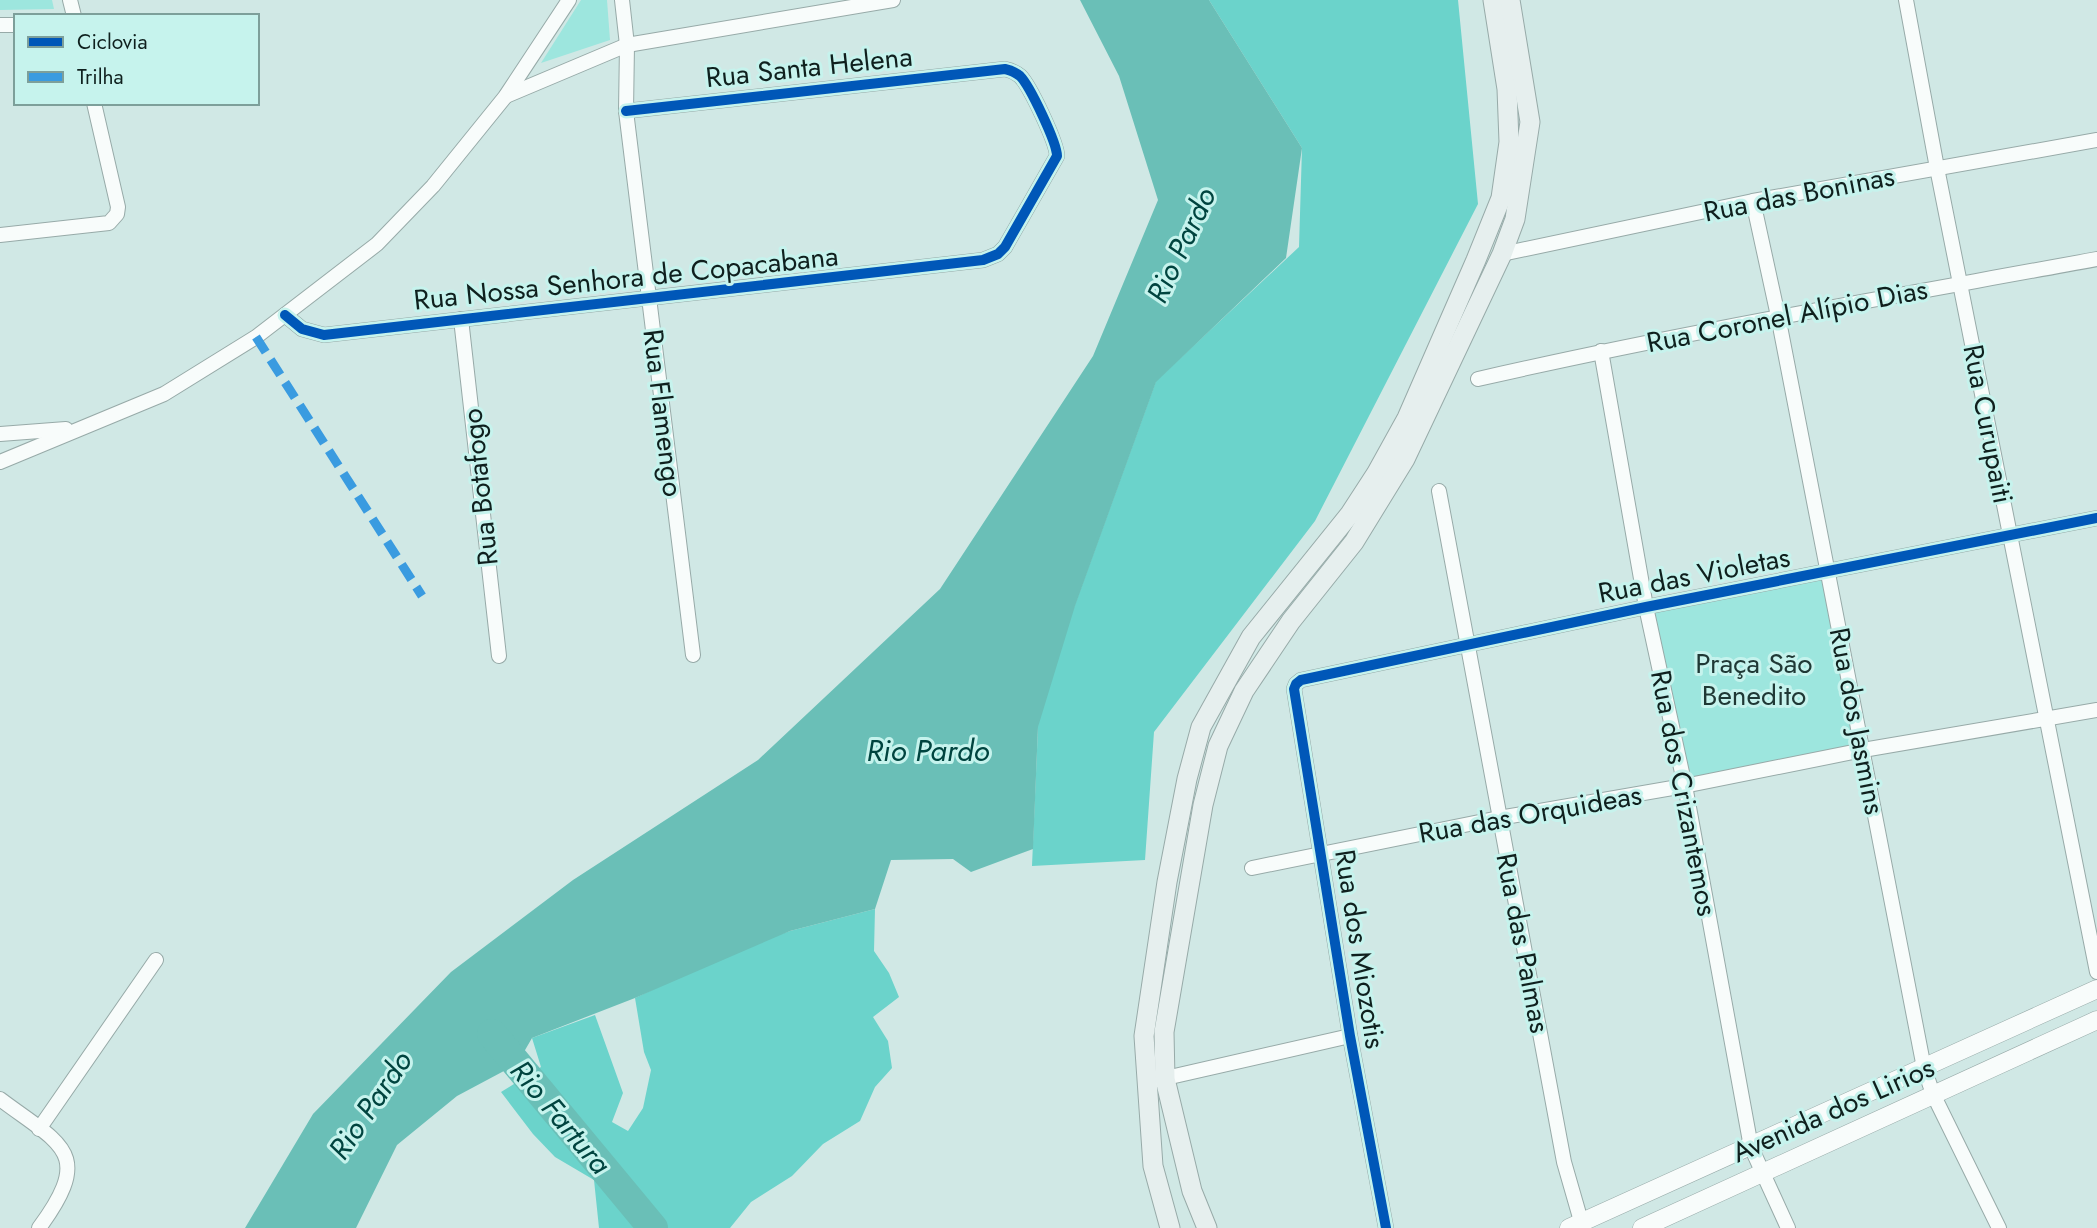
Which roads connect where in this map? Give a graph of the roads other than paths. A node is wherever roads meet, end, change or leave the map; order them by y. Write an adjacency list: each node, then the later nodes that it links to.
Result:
1 (569, 0): 8 (street)
2 (622, 0): 7 (street, Rua Flamengo)
3 (1493, 0): 50 (main road)
4 (1510, 0): 15 (main road)
5 (1906, 0): 12 (street, Rua Curupaiti)
6 (886, 2): 7 (street)
7 (627, 45): 8 (street); 10 (street, Rua Flamengo)
8 (505, 97): 20 (street)
9 (94, 105): 14 (street)
10 (626, 111): 17 (street, Rua Santa Helena); 19 (street, Rua Flamengo)
11 (2097, 140): 12 (street, Rua das Boninas)
12 (1937, 168): 13 (street, Rua das Boninas); 18 (street, Rua Curupaiti)
13 (1753, 201): 15 (street, Rua das Boninas); 21 (street, Rua dos Jasmins)
14 (0, 235)
15 (1502, 254): 50 (main road)
16 (2097, 259): 18 (street, Rua Coronel Alípio Dias)
17 (978, 261): 19 (street, Rua Nossa Senhora de Copacabana)
18 (1960, 284): 21 (street, Rua Coronel Alípio Dias); 30 (street, Rua Curupaiti)
19 (649, 298): 22 (street, Rua Nossa Senhora de Copacabana); 34 (street, Rua Flamengo)
20 (285, 315): 22 (street, Rua Nossa Senhora de Copacabana); 25 (street)
21 (1778, 316): 23 (street, Rua Coronel Alípio Dias); 31 (street, Rua dos Jasmins)
22 (461, 319): 35 (street, Rua Botafogo)
23 (1601, 351): 24 (street, Rua Coronel Alípio Dias); 32 (street, Rua dos Crizantemos)
24 (1478, 379)
25 (78, 429): 26 (street); 27 (street)
26 (0, 434)
27 (0, 461)
28 (1439, 491): 33 (street, Rua das Palmas)
29 (2097, 518): 30 (street, Rua das Violetas)
30 (2011, 537): 31 (street, Rua das Violetas); 38 (street, Rua Curupaiti)
31 (1828, 571): 32 (street, Rua das Violetas); 39 (street, Rua dos Jasmins)
32 (1646, 607): 33 (street, Rua das Violetas); 40 (street, Rua dos Crizantemos)
33 (1467, 645): 36 (street, Rua das Violetas); 41 (street, Rua das Palmas)
34 (693, 655)
35 (499, 656)
36 (1301, 680): 42 (street, Rua dos Miozotis)
37 (2097, 710): 38 (street, Rua das Orquideas)
38 (2046, 720): 39 (street, Rua das Orquideas); 45 (street, Rua Curupaiti)
39 (1863, 750): 40 (street, Rua das Orquideas); 49 (street, Rua dos Jasmins)
40 (1684, 786): 41 (street, Rua das Orquideas); 54 (street, Rua dos Crizantemos)
41 (1499, 818): 42 (street, Rua das Orquideas); 56 (street, Rua das Palmas)
42 (1321, 853): 43 (street, Rua das Orquideas); 48 (street, Rua dos Miozotis)
43 (1252, 868)
44 (156, 960): 53 (street)
45 (2097, 972)
46 (2097, 989): 49 (street, Avenida dos Lirios)
47 (2097, 1020): 51 (street, Avenida dos Lirios)
48 (1350, 1036): 50 (street); 60 (street, Rua dos Miozotis)
49 (1924, 1068): 51 (street, Rua dos Jasmins); 54 (street, Avenida dos Lirios)
50 (1155, 1080): 58 (main road); 59 (main road)
51 (1933, 1094): 55 (street, Avenida dos Lirios); 63 (street, Rua dos Jasmins)
52 (0, 1099): 53 (street)
53 (39, 1129): 57 (street)
54 (1751, 1147): 55 (street, Rua dos Crizantemos); 56 (street, Avenida dos Lirios)
55 (1763, 1172): 61 (street, Avenida dos Lirios); 62 (street, Rua dos Crizantemos)
56 (1577, 1226)
57 (39, 1228)
58 (1170, 1228)
59 (1207, 1228)
60 (1386, 1228)
61 (1642, 1228)
62 (1788, 1228)
63 (1999, 1228)

